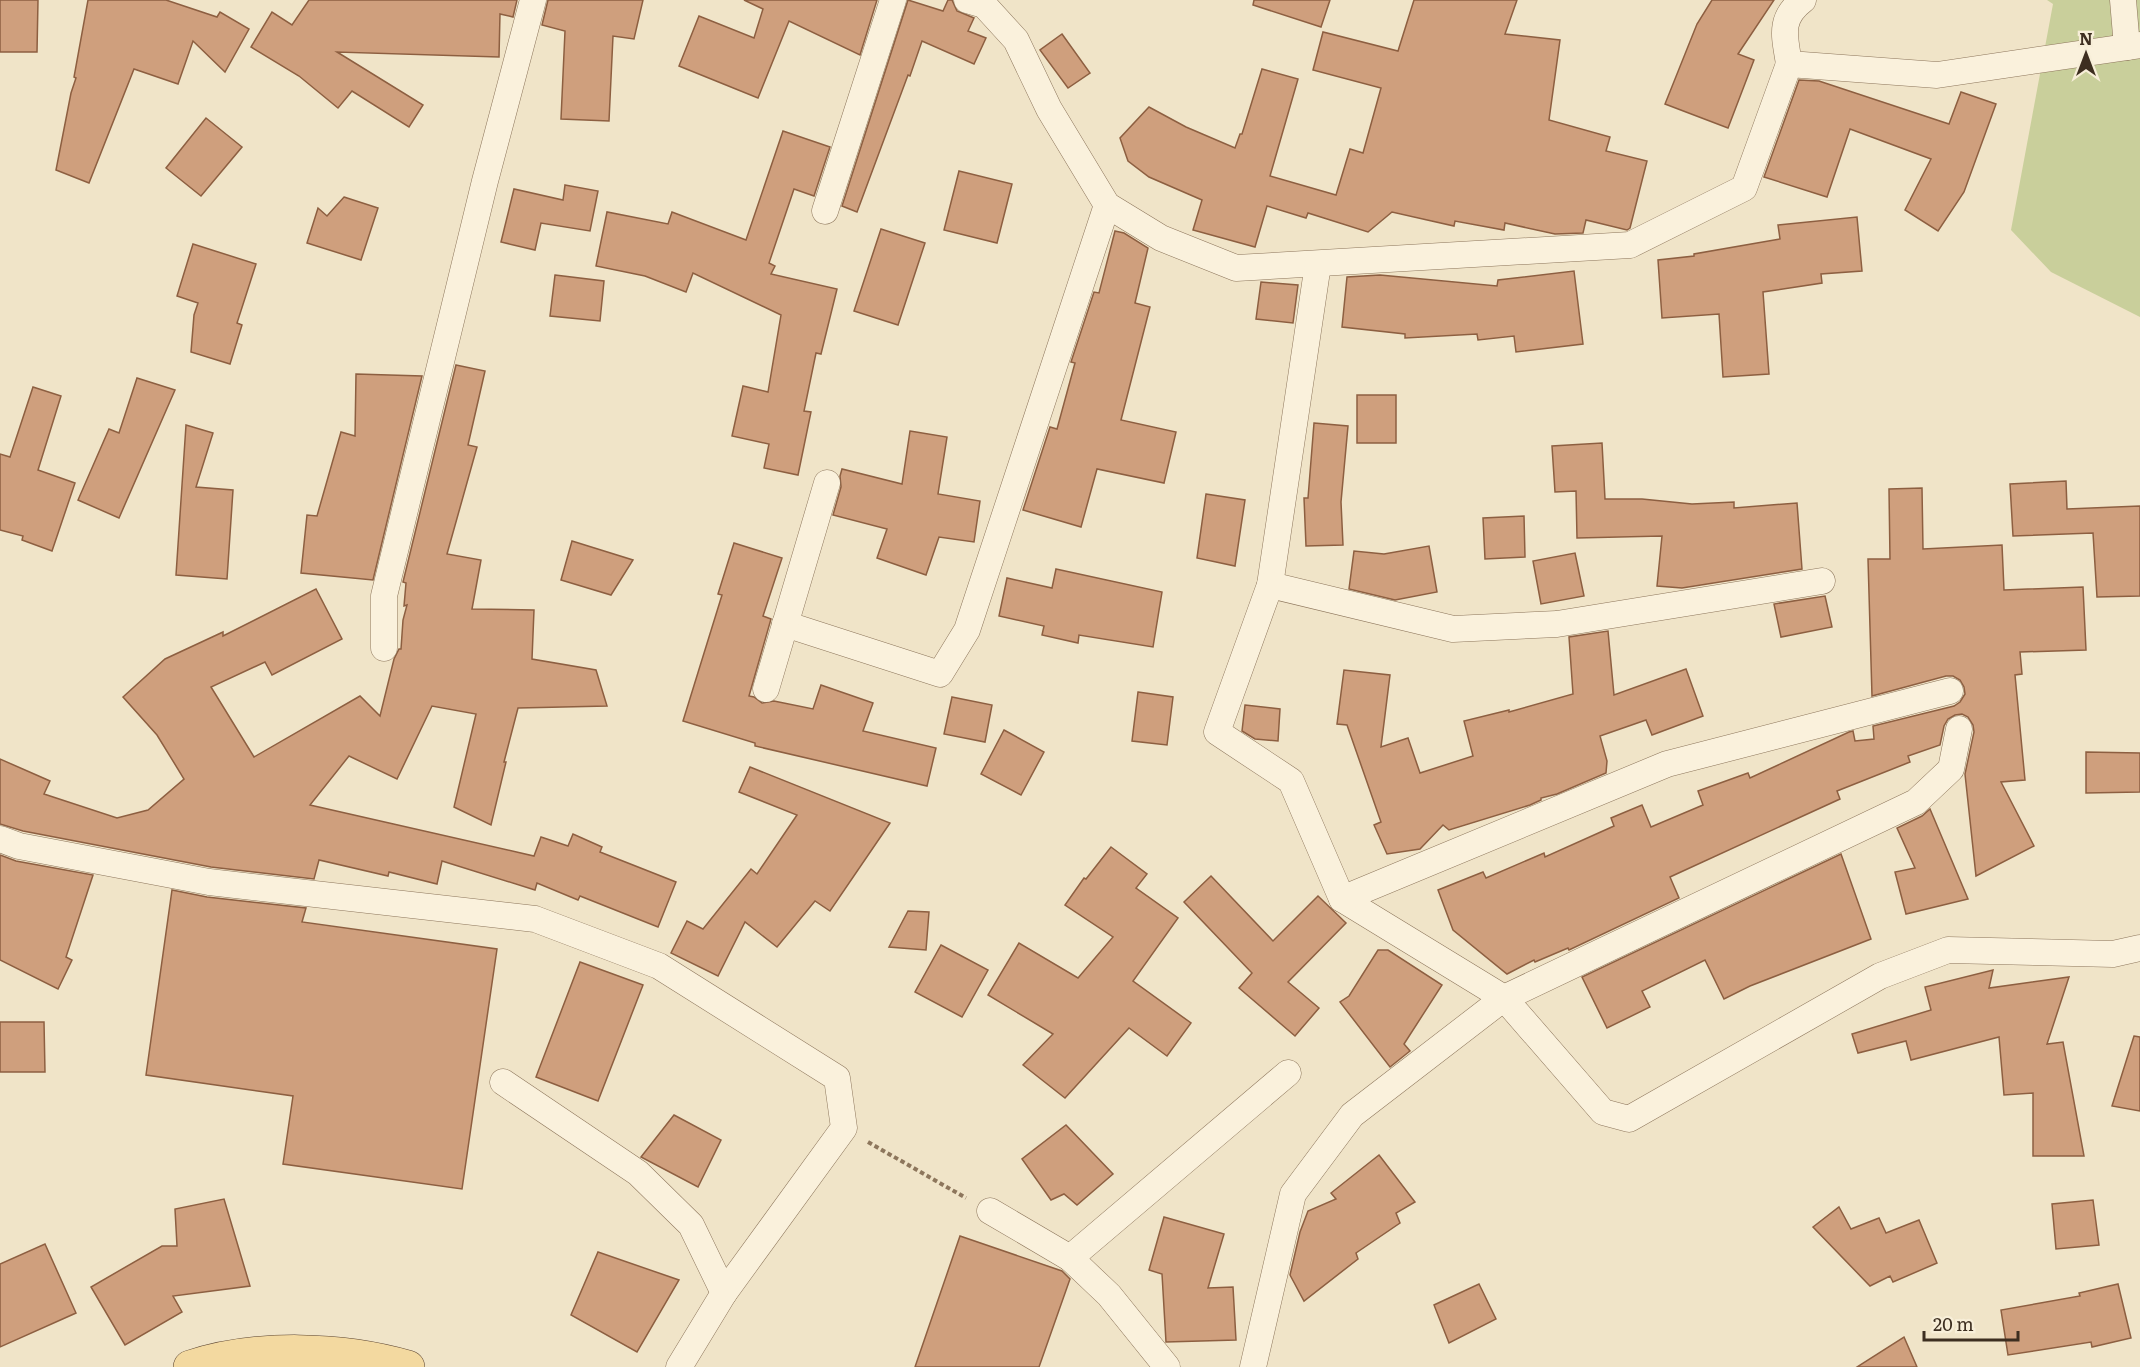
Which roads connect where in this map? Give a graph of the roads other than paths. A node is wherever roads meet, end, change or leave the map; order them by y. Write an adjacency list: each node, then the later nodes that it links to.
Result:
1 (533, 0): 15 (street)
2 (893, 0): 9 (street)
3 (1803, 0): 7 (street)
4 (2123, 0): 6 (street)
5 (979, 2): 8 (street)
6 (2134, 46): 7 (street)
7 (1789, 64): 10 (street)
8 (1107, 205): 10 (street); 14 (street)
9 (825, 211)
10 (1318, 264): 13 (street)
11 (827, 483): 14 (street)
12 (1822, 581): 13 (street)
13 (1270, 585): 20 (street)
14 (785, 624): 16 (street)
15 (384, 648)
16 (766, 689)
17 (1950, 691): 20 (street)
18 (1959, 729): 22 (street)
19 (0, 839): 27 (street)
20 (1342, 899): 22 (street)
21 (2140, 948): 22 (street)
22 (1504, 998): 32 (street)
23 (1288, 1073): 26 (street)
24 (503, 1082): 27 (street)
25 (990, 1211): 26 (street)
26 (1070, 1258): 31 (street)
27 (724, 1293): 30 (street)
28 (190, 1367): 29 (main road)
29 (407, 1367)
30 (680, 1367)
31 (1167, 1367)
32 (1253, 1367)

